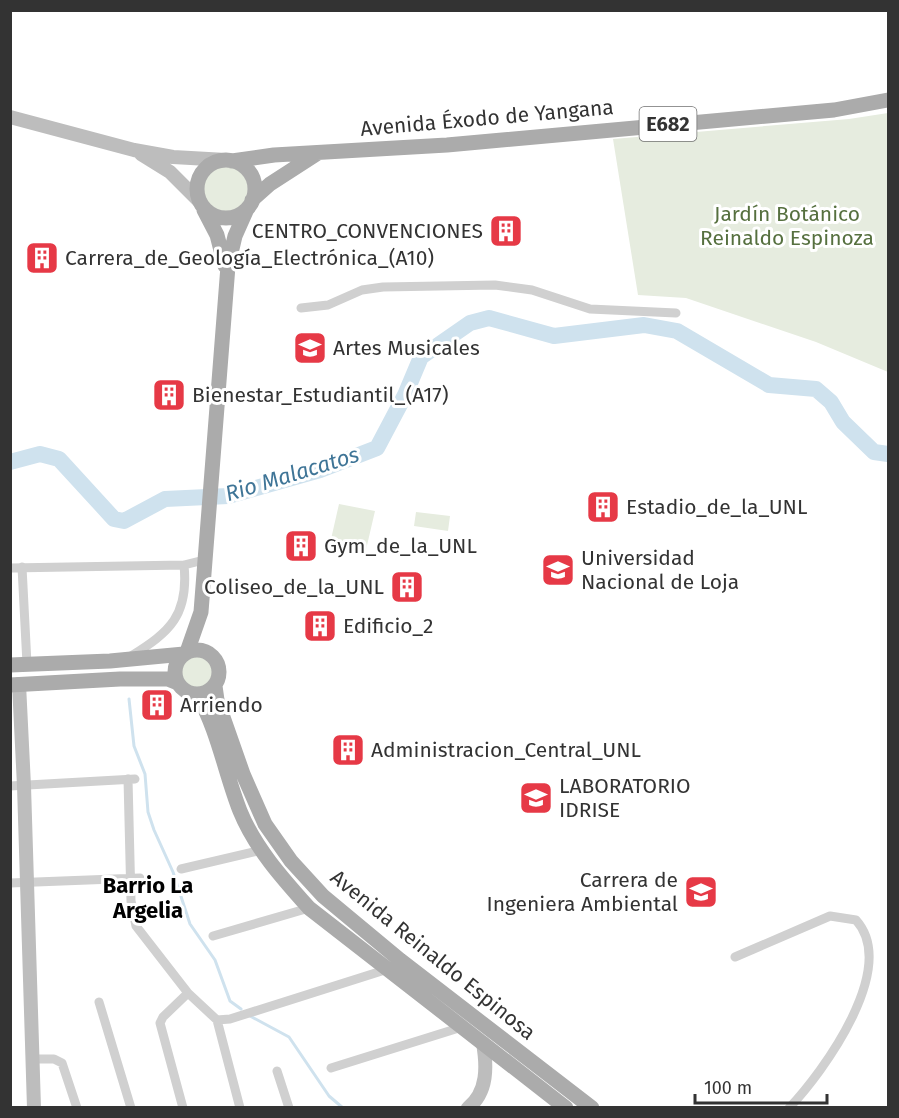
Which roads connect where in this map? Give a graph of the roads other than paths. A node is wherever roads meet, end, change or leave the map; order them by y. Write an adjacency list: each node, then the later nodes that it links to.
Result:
1 (888, 100): 4 (main road, Avenida Éxodo de Yangana / E682)
2 (10, 117): 3 (street, E682)
3 (134, 150): 5 (street, E682); 6 (street, E682)
4 (320, 152): 5 (main road, Avenida Éxodo de Yangana / E682); 7 (main road, E682)
5 (229, 161): 6 (main road, E682); 7 (main road)
6 (201, 204): 7 (main road, E682); 8 (main road)
7 (250, 204): 8 (main road)
8 (226, 281): 11 (main road)
9 (302, 308): 10 (street)
10 (676, 314)
11 (204, 560): 12 (street); 15 (main road)
12 (184, 565): 13 (street); 18 (street)
13 (22, 567): 14 (street); 20 (street)
14 (10, 568)
15 (198, 623): 16 (main road); 17 (main road)
16 (186, 653): 17 (main road); 18 (main road); 23 (main road)
17 (213, 656): 25 (main road)
18 (124, 660): 19 (main road)
19 (87, 662): 20 (main road); 22 (main road)
20 (27, 664): 21 (main road)
21 (10, 665)
22 (88, 680): 23 (main road); 24 (main road)
23 (178, 683): 26 (main road)
24 (15, 685): 27 (street)
25 (215, 686): 26 (main road); 36 (main road, Avenida Reinaldo Espinosa)
26 (196, 694): 28 (main road, Avenida Reinaldo Espinosa)
27 (17, 786): 30 (street); 31 (street)
28 (262, 850): 29 (street); 33 (main road, Avenida Reinaldo Espinosa)
29 (181, 868)
30 (135, 878): 31 (street); 37 (street)
31 (27, 882): 32 (street); 42 (street)
32 (10, 883)
33 (309, 908): 34 (street); 36 (main road, Avenida Reinaldo Espinosa)
34 (213, 936)
35 (735, 957): 54 (street)
36 (393, 965): 39 (street); 40 (main road, Avenida Reinaldo Espinosa); 45 (main road, Avenida Reinaldo Espinosa)
37 (188, 993): 39 (street); 49 (street)
38 (99, 1002): 48 (street)
39 (217, 1020): 50 (street)
40 (462, 1027): 41 (main road, Avenida Reinaldo Espinosa); 43 (street)
41 (483, 1043): 52 (street); 53 (main road, Avenida Reinaldo Espinosa)
42 (33, 1059): 46 (street); 47 (street)
43 (331, 1068)
44 (277, 1071): 51 (street)
45 (583, 1105)
46 (34, 1107)
47 (77, 1107)
48 (131, 1107)
49 (183, 1107)
50 (240, 1107)
51 (289, 1107)
52 (468, 1107)
53 (566, 1107)
54 (789, 1107)

